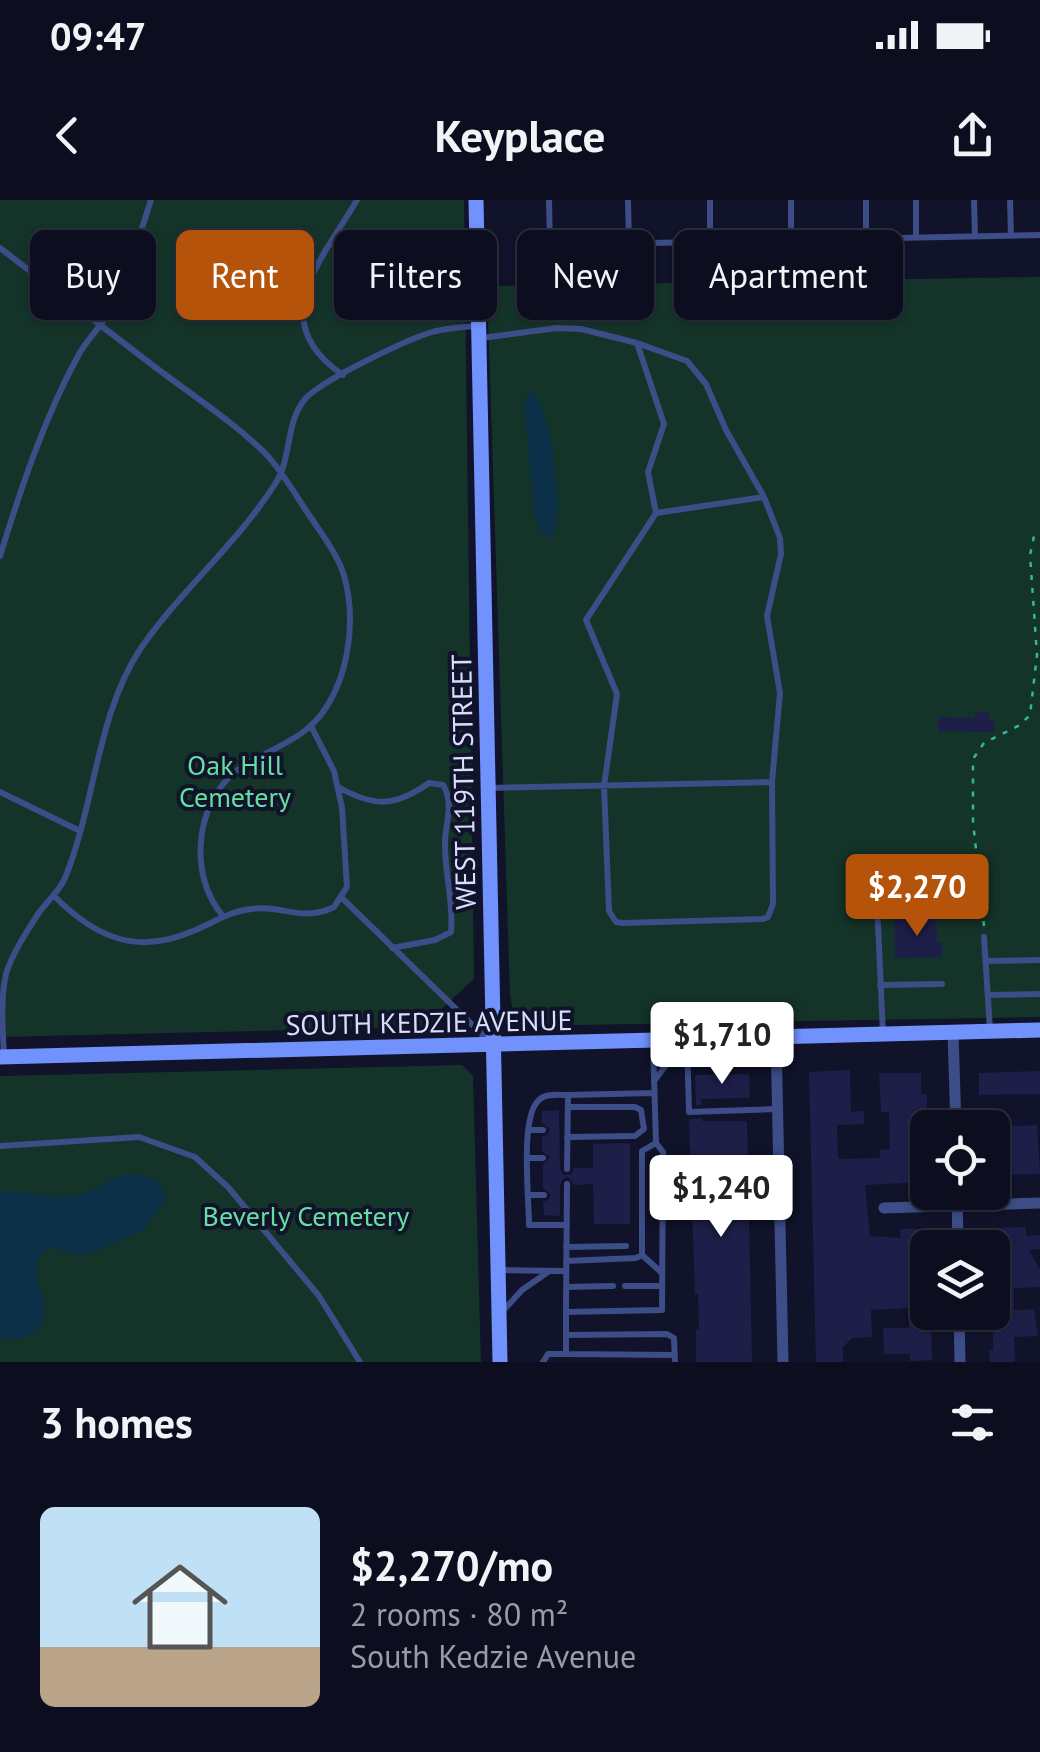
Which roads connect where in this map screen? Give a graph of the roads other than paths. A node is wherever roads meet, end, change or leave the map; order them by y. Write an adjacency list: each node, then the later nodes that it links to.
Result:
1 (151, 200): 23 (lane)
2 (357, 200): 26 (lane)
3 (476, 200): 24 (street, WEST 119TH STREET)
4 (550, 200): 12 (lane)
5 (628, 200): 13 (lane)
6 (710, 200): 14 (lane)
7 (790, 200): 15 (lane)
8 (866, 200): 16 (lane)
9 (916, 200): 21 (lane)
10 (974, 200): 18 (lane)
11 (1010, 200): 19 (lane)
12 (550, 230)
13 (629, 230)
14 (710, 230)
15 (792, 230)
16 (866, 230)
17 (1040, 235): 19 (lane)
18 (975, 236): 19 (lane); 21 (lane)
19 (1011, 236)
20 (903, 237): 21 (lane)
21 (916, 237)
22 (0, 248): 23 (lane)
23 (101, 326): 27 (lane); 30 (lane)
24 (478, 332): 25 (lane); 26 (lane); 35 (street, WEST 119TH STREET)
25 (637, 343): 28 (lane); 29 (lane)
26 (343, 375): 27 (lane)
27 (282, 474): 31 (lane); 37 (lane)
28 (764, 497): 29 (lane); 32 (lane)
29 (656, 513): 33 (lane)
30 (0, 556)
31 (310, 726): 34 (lane); 41 (lane)
32 (772, 782): 33 (lane); 33 (lane)
33 (604, 786): 35 (lane)
34 (339, 788): 40 (lane); 43 (lane)
35 (488, 788): 57 (street, WEST 119TH STREET)
36 (0, 792): 37 (lane)
37 (80, 831): 39 (lane)
38 (935, 892): 47 (lane)
39 (54, 896): 41 (lane); 58 (lane)
40 (343, 898): 41 (lane); 43 (lane)
41 (223, 916)
42 (984, 937): 45 (lane)
43 (392, 948): 57 (lane)
44 (1040, 960): 45 (lane)
45 (986, 961): 49 (lane)
46 (942, 984): 47 (lane)
47 (880, 985): 53 (lane)
48 (1040, 994): 49 (lane)
49 (988, 995): 51 (lane)
50 (1040, 1030): 51 (street, SOUTH KEDZIE AVENUE)
51 (990, 1031): 52 (street, SOUTH KEDZIE AVENUE)
52 (954, 1032): 53 (street, SOUTH KEDZIE AVENUE); 64 (street)
53 (884, 1034): 54 (street, SOUTH KEDZIE AVENUE)
54 (776, 1037): 55 (street, SOUTH KEDZIE AVENUE); 63 (street)
55 (686, 1040): 56 (street, SOUTH KEDZIE AVENUE); 59 (lane); 63 (lane)
56 (652, 1041): 57 (street, SOUTH KEDZIE AVENUE); 59 (lane)
57 (494, 1045): 58 (street, SOUTH KEDZIE AVENUE); 85 (street, WEST 119TH STREET)
58 (2, 1057)
59 (654, 1082): 60 (lane)
60 (654, 1093): 61 (lane); 68 (lane)
61 (568, 1095): 62 (lane); 65 (lane)
62 (568, 1107): 67 (lane); 67 (lane)
63 (777, 1109): 102 (street)
64 (956, 1110)
65 (528, 1130): 66 (lane); 70 (lane)
66 (543, 1130)
67 (565, 1132): 72 (lane)
68 (656, 1142): 83 (lane); 88 (lane)
69 (0, 1146): 99 (lane)
70 (528, 1158): 71 (lane); 74 (lane)
71 (543, 1158)
72 (567, 1169)
73 (567, 1184): 80 (lane)
74 (529, 1195): 75 (lane); 80 (lane)
75 (544, 1195)
76 (1010, 1202): 77 (street)
77 (1040, 1204)
78 (910, 1205): 79 (street)
79 (884, 1208)
80 (567, 1225): 82 (lane)
81 (626, 1246): 82 (lane)
82 (566, 1247): 84 (lane)
83 (642, 1255): 84 (lane); 88 (lane)
84 (566, 1260): 87 (lane)
85 (498, 1270): 86 (lane); 94 (street, WEST 119TH STREET)
86 (548, 1271): 87 (lane); 94 (lane)
87 (566, 1272): 92 (lane)
88 (662, 1273): 91 (lane)
89 (613, 1286): 92 (lane)
90 (625, 1286): 91 (lane)
91 (661, 1286): 93 (lane)
92 (566, 1287): 93 (lane)
93 (566, 1312): 96 (lane)
94 (499, 1315): 100 (street, WEST 119TH STREET)
95 (959, 1330): 103 (street)
96 (566, 1335): 97 (lane); 98 (lane)
97 (566, 1354): 98 (lane); 101 (lane)
98 (675, 1358)
99 (357, 1359)
100 (500, 1362)
101 (543, 1362)
102 (783, 1362)
103 (960, 1362)

